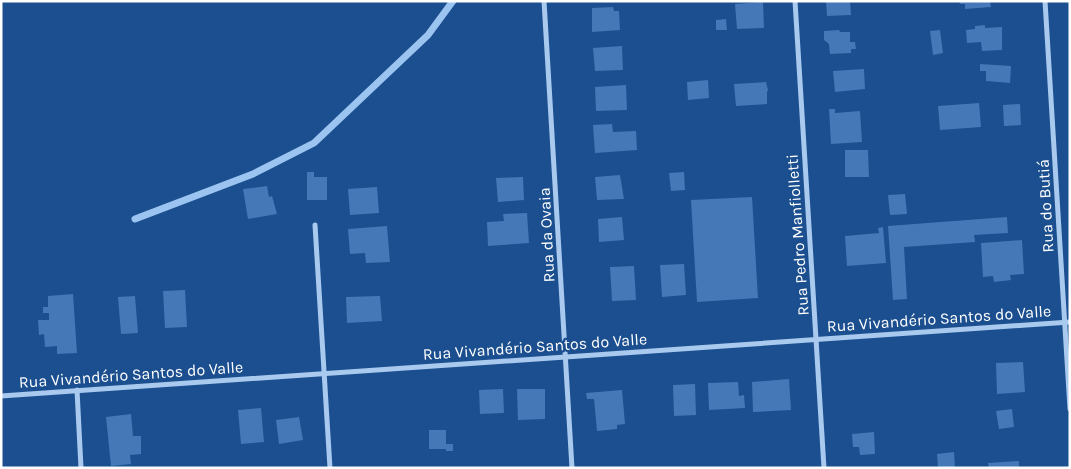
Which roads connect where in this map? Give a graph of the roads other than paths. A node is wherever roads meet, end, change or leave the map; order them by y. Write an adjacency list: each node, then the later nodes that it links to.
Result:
1 (544, 1): 7 (street, Rua da Ovaia)
2 (795, 1): 6 (street, Rua Pedro Manfiolletti)
3 (1045, 1): 5 (street, Rua do Butiá)
4 (315, 225): 8 (street)
5 (1067, 322): 6 (street, Rua Vivandério Santos do Valle); 11 (street, Rua do Butiá)
6 (816, 339): 7 (street, Rua Vivandério Santos do Valle); 15 (street, Rua Pedro Manfiolletti)
7 (566, 357): 8 (street, Rua Vivandério Santos do Valle); 14 (street, Rua da Ovaia)
8 (324, 373): 9 (street, Rua Vivandério Santos do Valle); 13 (street)
9 (76, 390): 10 (street, Rua Vivandério Santos do Valle); 12 (street)
10 (1, 396)
11 (1070, 409)
12 (81, 468)
13 (330, 468)
14 (572, 468)
15 (824, 468)

